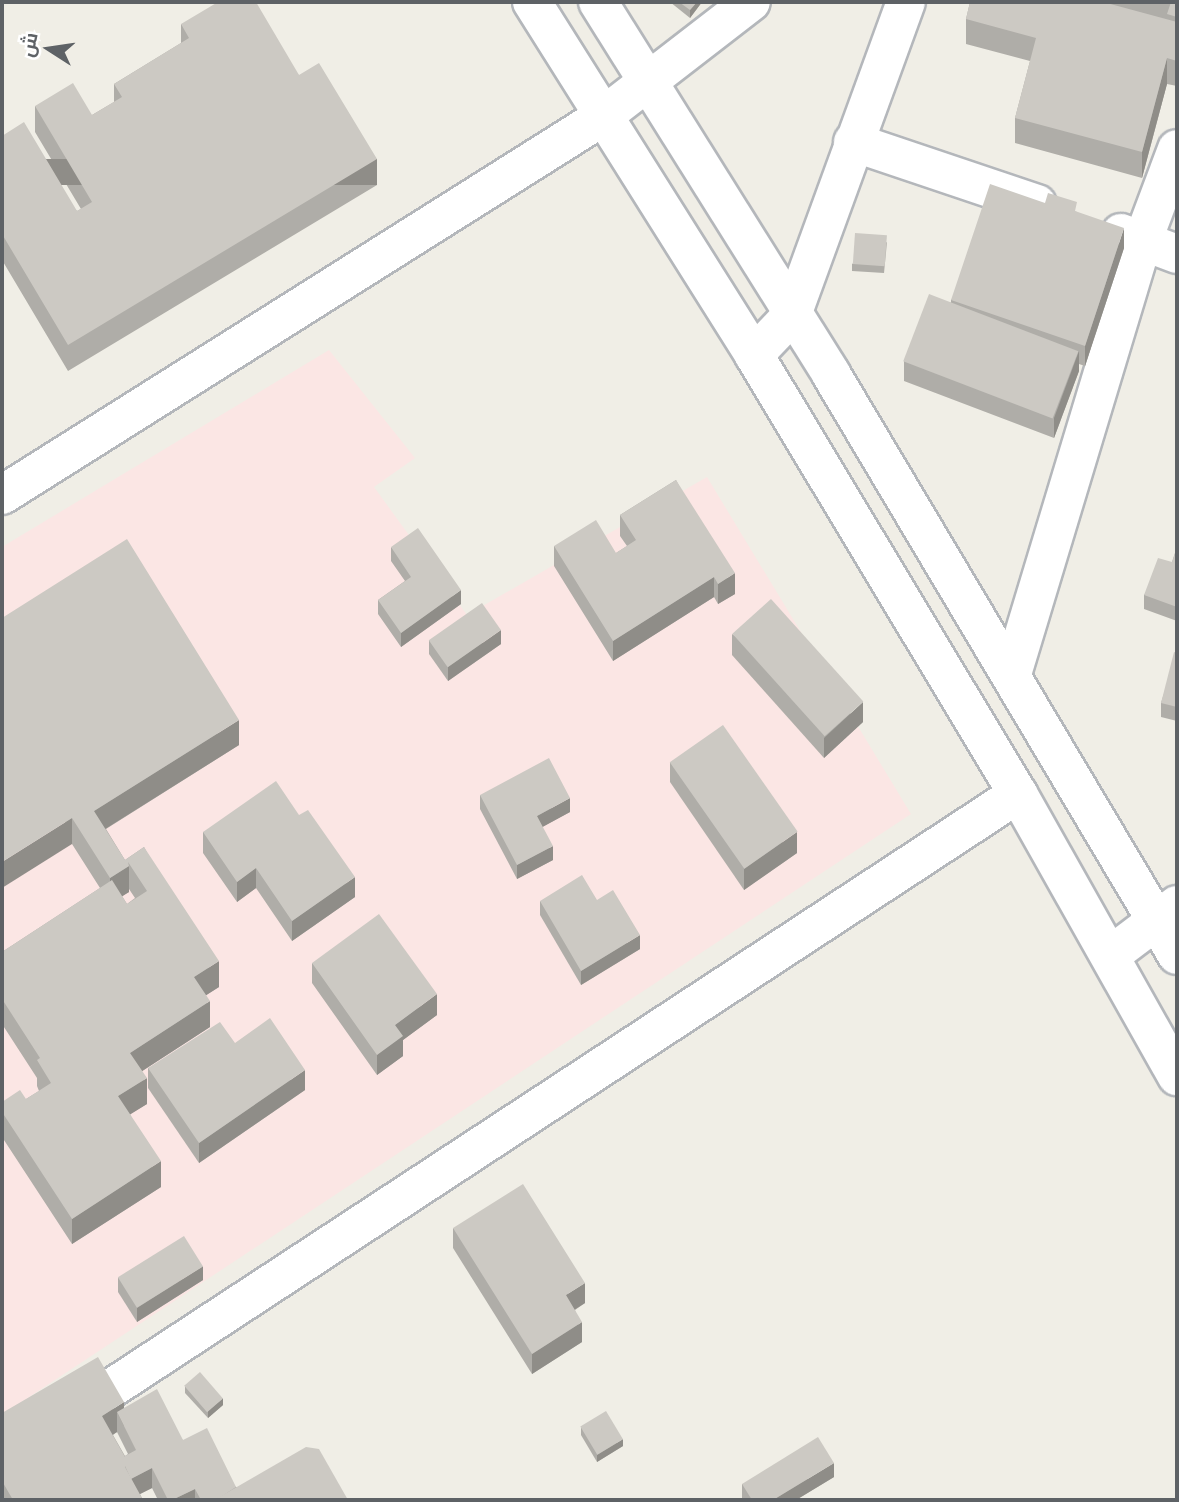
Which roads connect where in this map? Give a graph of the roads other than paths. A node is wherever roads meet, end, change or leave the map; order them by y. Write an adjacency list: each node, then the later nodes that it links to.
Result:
1 (532, 2): 6 (street)
2 (598, 2): 5 (street)
3 (751, 2): 5 (street)
4 (906, 2): 7 (street)
5 (649, 82): 6 (street); 10 (street)
6 (602, 117): 11 (street); 12 (street)
7 (853, 142): 9 (street); 10 (street)
8 (1177, 149): 9 (street)
9 (1160, 247): 13 (street)
10 (792, 315): 11 (street); 13 (street)
11 (754, 355): 14 (street)
12 (2, 495)
13 (1012, 674): 15 (street)
14 (1018, 794): 16 (street); 19 (street)
15 (1167, 912): 16 (street); 17 (street)
16 (1111, 955): 18 (street)
17 (1177, 955)
18 (1177, 1076)
19 (2, 1460)

